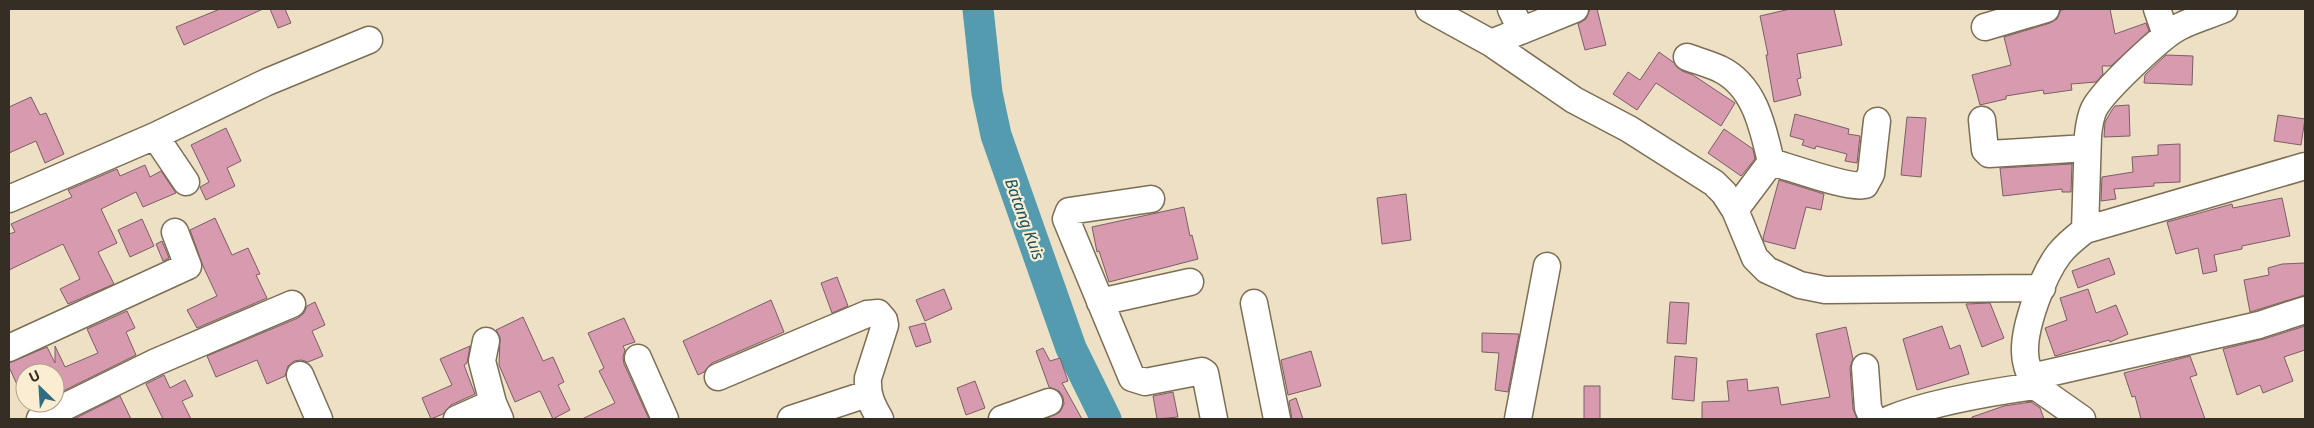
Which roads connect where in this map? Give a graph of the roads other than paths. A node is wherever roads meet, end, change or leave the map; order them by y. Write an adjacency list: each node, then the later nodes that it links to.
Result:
1 (1429, 9): 10 (street)
2 (1575, 9): 6 (street)
3 (2046, 9): 7 (street)
4 (2157, 9): 8 (street)
5 (2224, 9): 8 (street)
6 (1516, 19): 10 (street)
7 (1985, 27)
8 (2166, 34): 15 (street)
9 (369, 40): 14 (street)
10 (1491, 43): 21 (street)
11 (1687, 56): 16 (street)
12 (1982, 120): 15 (street)
13 (1877, 121): 16 (street)
14 (155, 136): 18 (street); 19 (street)
15 (2087, 148): 22 (street)
16 (1771, 162): 21 (street)
17 (2305, 166): 22 (street)
18 (186, 182)
19 (9, 199)
20 (1151, 199): 27 (street)
21 (1735, 210): 26 (street)
22 (2085, 230): 26 (street)
23 (175, 232): 32 (street)
24 (1547, 266): 50 (street)
25 (1190, 282): 27 (street)
26 (2042, 288): 37 (street)
27 (1100, 302): 48 (street)
28 (1254, 303): 49 (street)
29 (292, 304): 41 (street)
30 (2305, 310): 37 (street)
31 (486, 341): 40 (street)
32 (9, 348)
33 (638, 358): 44 (street)
34 (1865, 367): 51 (street)
35 (300, 376): 42 (street)
36 (718, 377): 38 (street)
37 (2033, 381): 52 (street); 53 (street)
38 (868, 394): 45 (street); 46 (street)
39 (1049, 402): 47 (street)
40 (497, 411): 43 (street)
41 (40, 419)
42 (319, 419)
43 (457, 419)
44 (665, 419)
45 (791, 419)
46 (880, 419)
47 (1002, 419)
48 (1214, 419)
49 (1277, 419)
50 (1518, 419)
51 (1873, 419)
52 (1890, 419)
53 (2082, 419)

